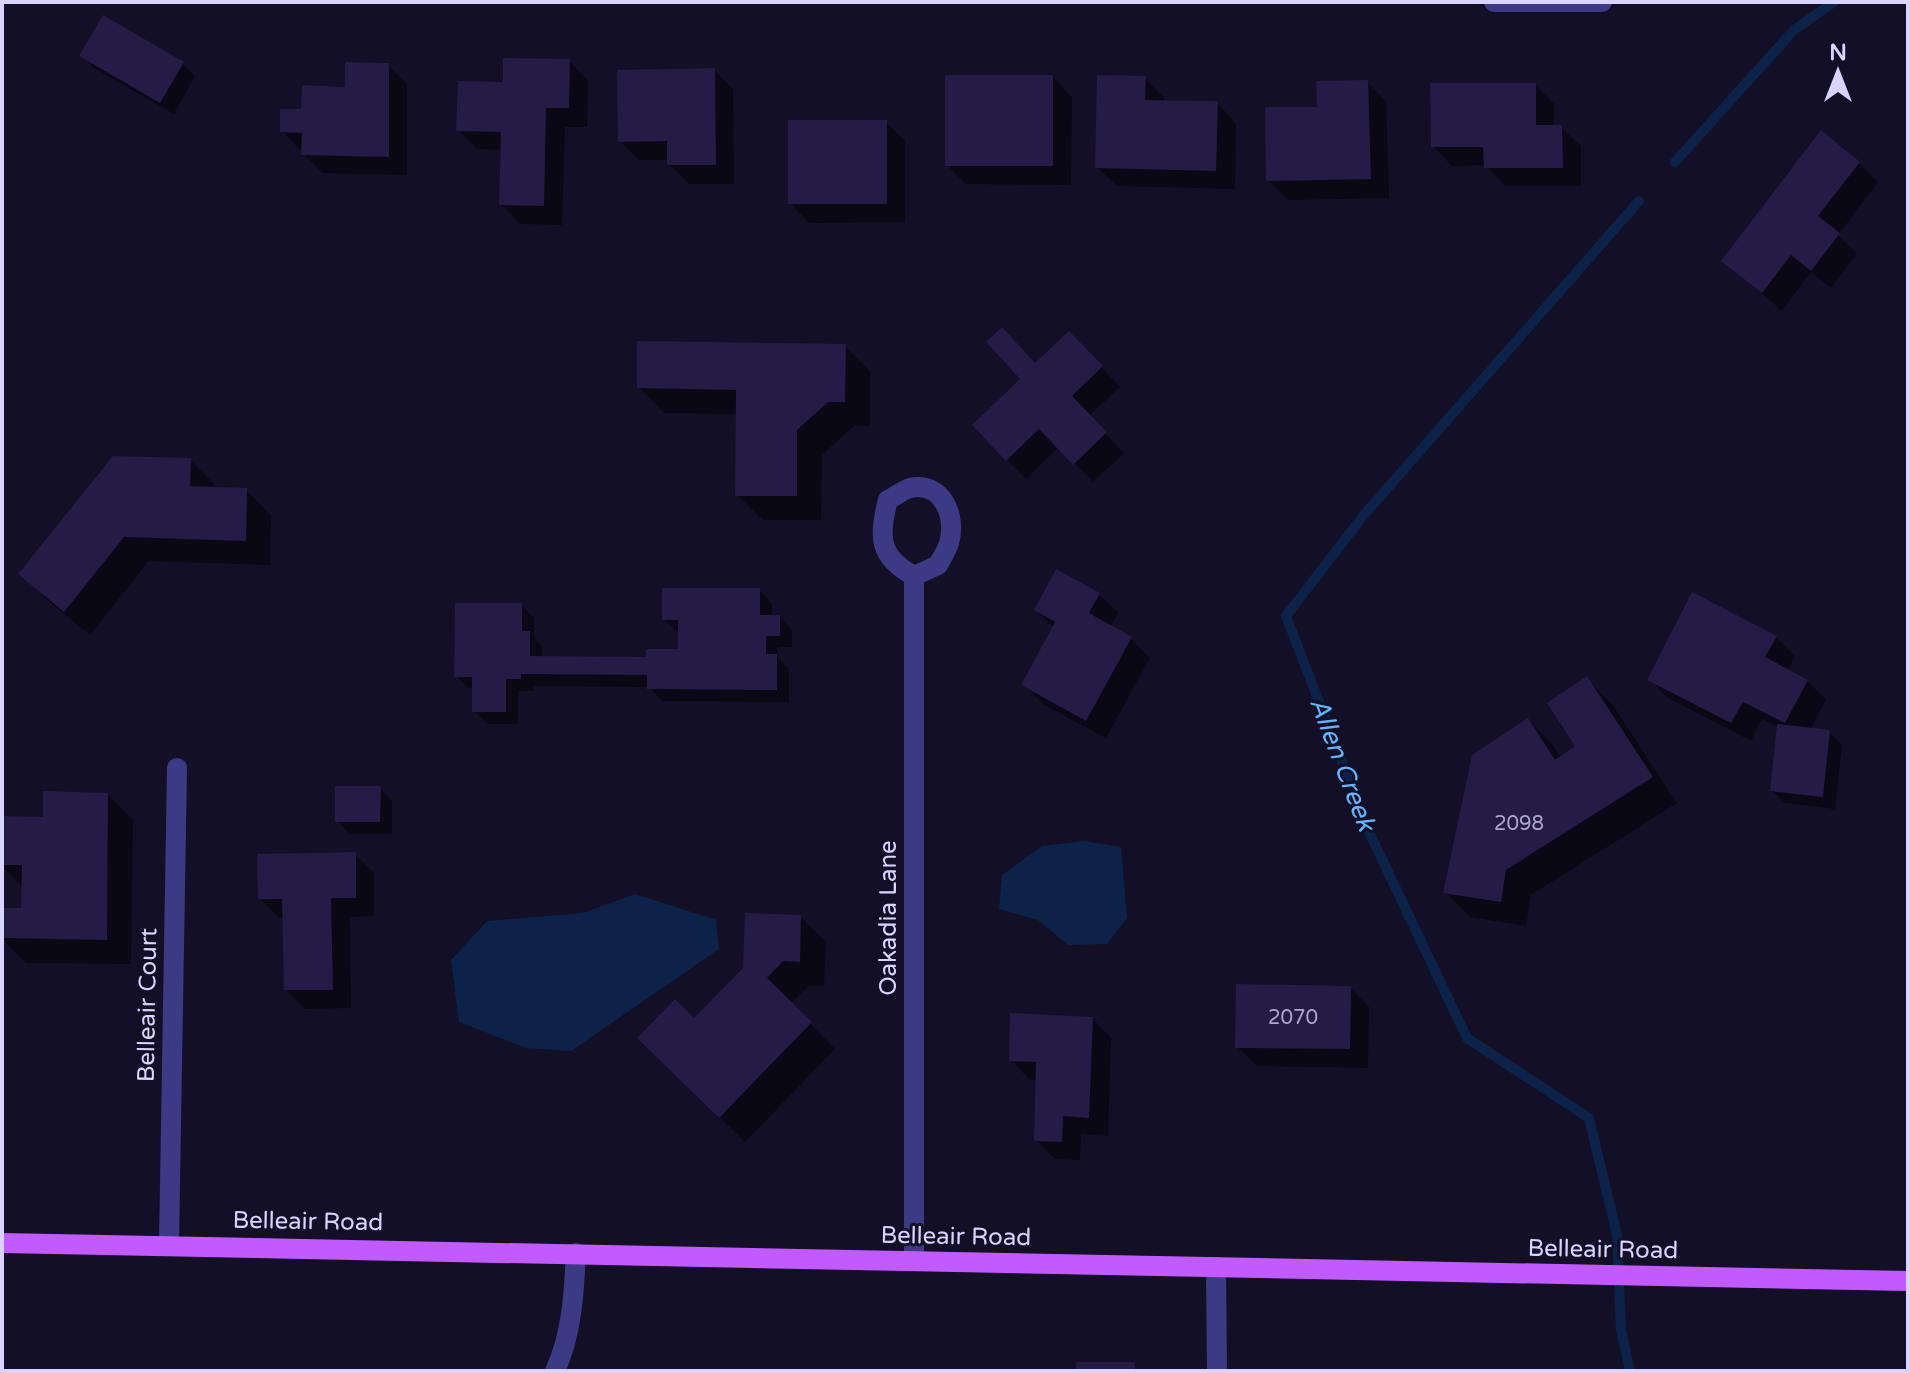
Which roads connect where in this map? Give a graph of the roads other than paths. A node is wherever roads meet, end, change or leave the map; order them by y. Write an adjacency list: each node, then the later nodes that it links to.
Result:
1 (1494, 2): 2 (street)
2 (1602, 2)
3 (914, 576): 8 (street, Oakadia Lane)
4 (177, 768): 6 (street, Belleair Court)
5 (2, 1243): 6 (main road, Belleair Road)
6 (169, 1244): 7 (main road, Belleair Road)
7 (576, 1253): 8 (main road, Belleair Road); 11 (street)
8 (914, 1261): 9 (main road, Belleair Road)
9 (1216, 1267): 10 (main road, Belleair Road); 12 (street)
10 (1908, 1281)
11 (555, 1371)
12 (1217, 1371)

